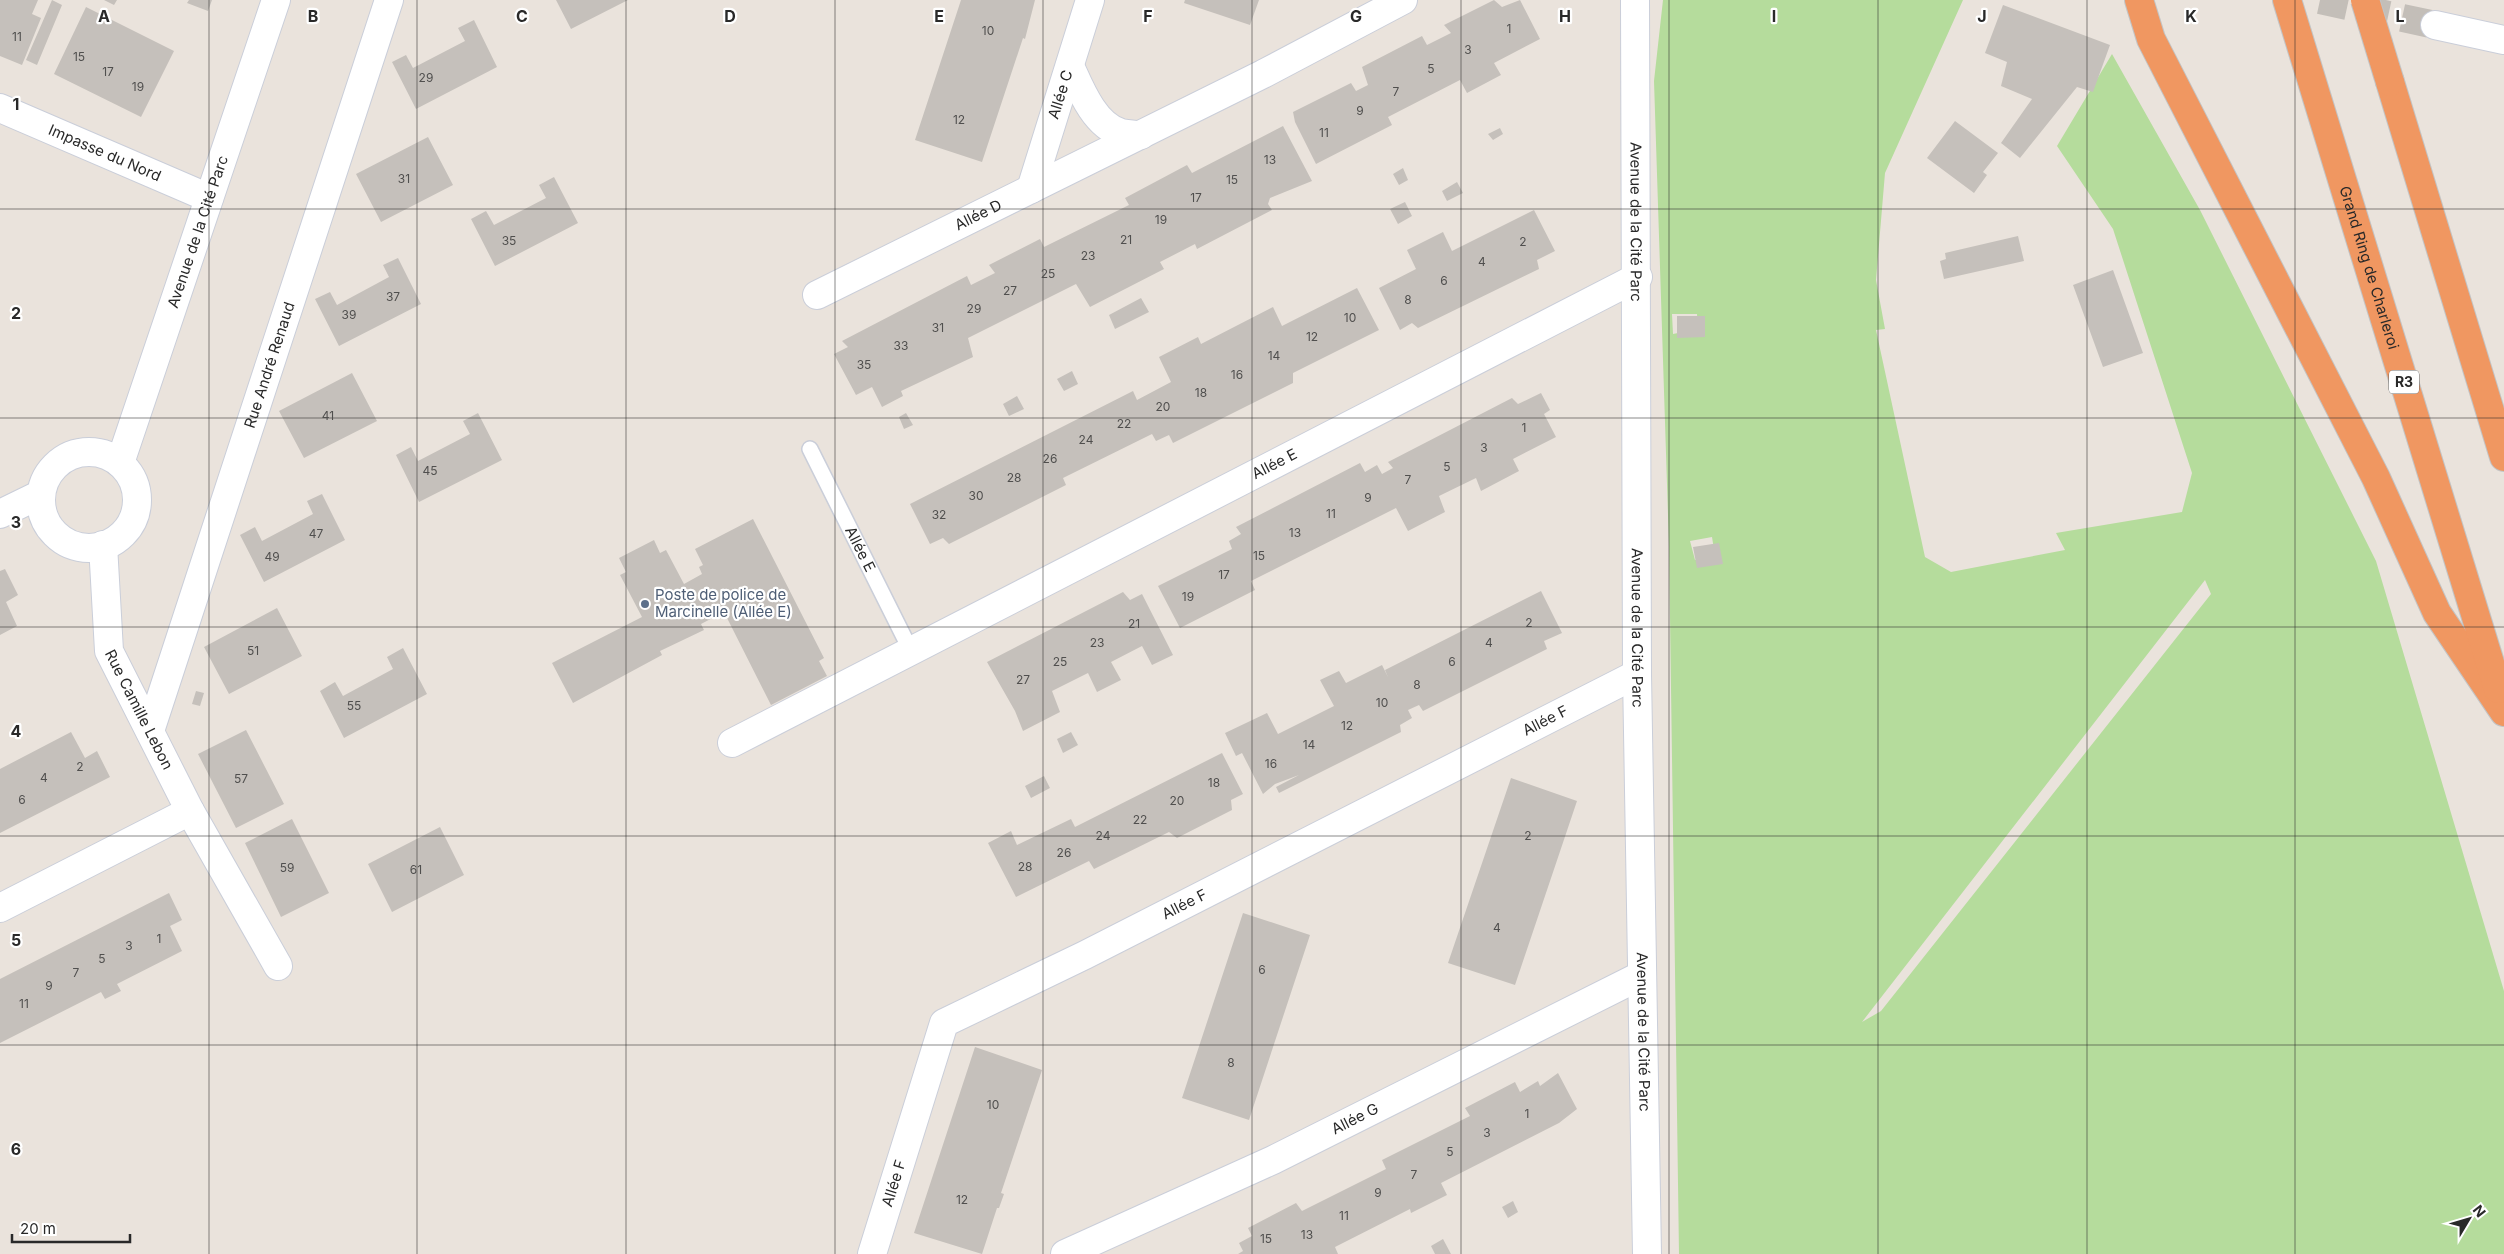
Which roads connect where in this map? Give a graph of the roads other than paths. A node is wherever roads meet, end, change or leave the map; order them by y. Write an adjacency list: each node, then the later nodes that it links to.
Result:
1 (276, 0): 15 (street, Avenue de la Cité Parc)
2 (389, 0): 28 (street, Rue André Renaud)
3 (1090, 0): 11 (street, Allée C)
4 (1403, 0): 13 (street, Allée D)
5 (1635, 0): 16 (street, Avenue de la Cité Parc)
6 (2139, 0): 27 (highway)
7 (2286, 0): 26 (highway, Grand Ring de Charleroi / R3)
8 (2365, 0): 19 (highway, bridge)
9 (2435, 25): 10 (street)
10 (2504, 40)
11 (1070, 66): 13 (street); 14 (street, Allée C)
12 (0, 108): 15 (street, Impasse du Nord)
13 (1141, 135): 14 (street, Allée D)
14 (1031, 189): 17 (street, Allée D)
15 (209, 198): 20 (street, Avenue de la Cité Parc)
16 (1638, 277): 24 (street, Allée E); 25 (street, Avenue de la Cité Parc)
17 (817, 295)
18 (810, 449): 24 (lane, Allée E)
19 (2504, 456)
20 (120, 463): 21 (street); 23 (street)
21 (41, 494): 22 (street); 23 (street)
22 (0, 514)
23 (104, 545): 28 (street, Rue Camille Lebon)
24 (911, 651): 29 (street, Allée E)
25 (1637, 674): 33 (street, Avenue de la Cité Parc); 34 (street, Allée F)
26 (2504, 707)
27 (2504, 712)
28 (150, 731): 30 (street, Rue Camille Lebon)
29 (732, 743)
30 (190, 811): 31 (street); 32 (street, Rue Camille Lebon)
31 (0, 908)
32 (278, 966)
33 (1642, 975): 35 (street, Allée G); 36 (street, Avenue de la Cité Parc)
34 (872, 1254)
35 (1064, 1254)
36 (1647, 1254)

